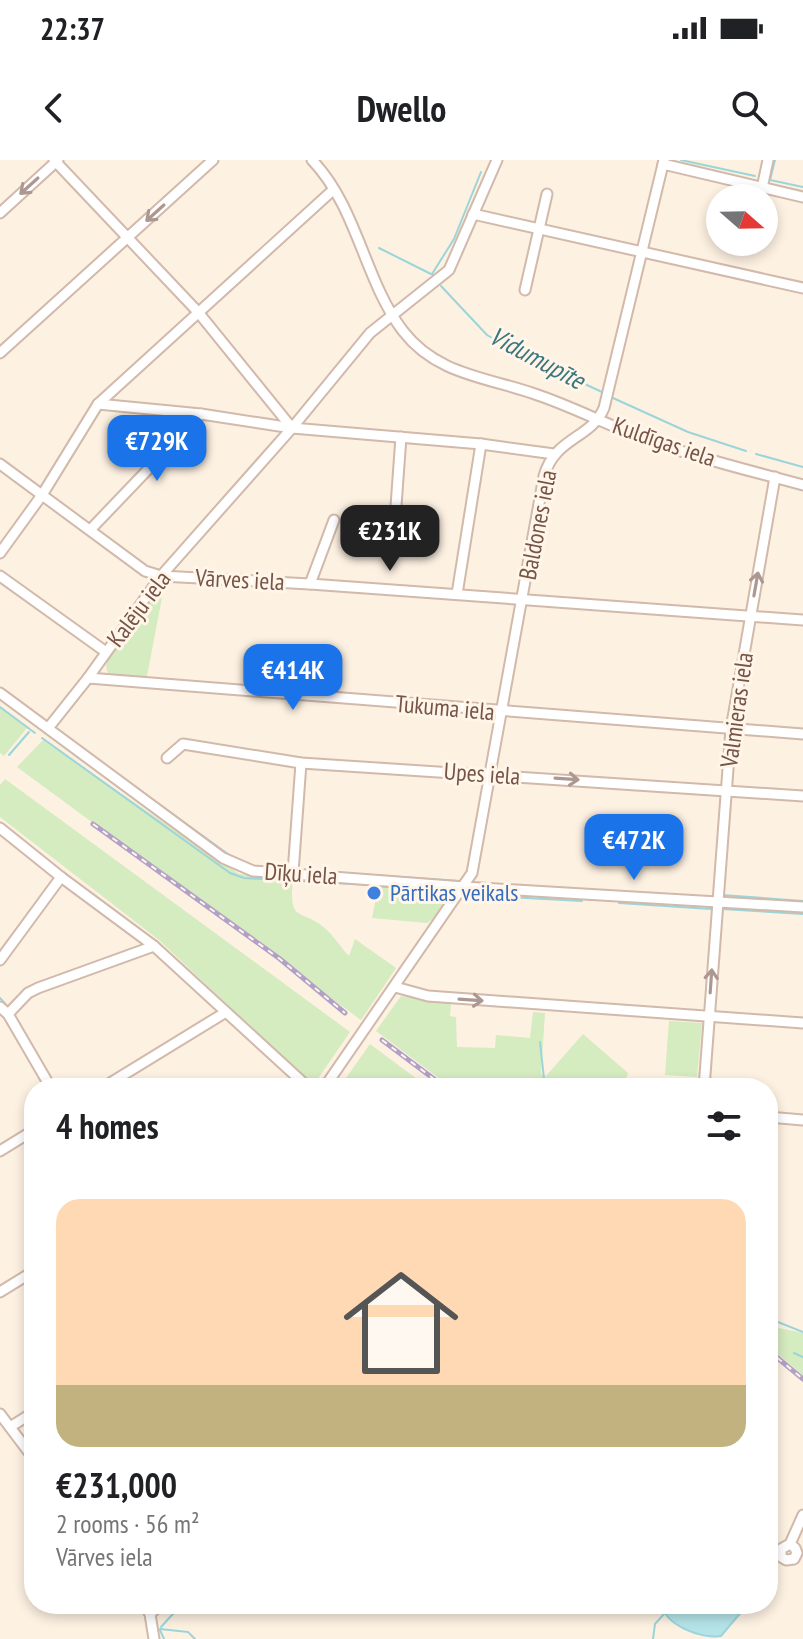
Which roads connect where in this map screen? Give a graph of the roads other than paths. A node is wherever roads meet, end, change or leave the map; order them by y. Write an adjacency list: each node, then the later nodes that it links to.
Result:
1 (213, 160): 16 (street, one-way to 16)
2 (312, 160): 9 (street, Kuldīgas iela)
3 (497, 160): 14 (street, Kalēju iela)
4 (768, 160): 8 (street)
5 (56, 161): 13 (street, one-way to 13); 16 (street)
6 (663, 162): 7 (street); 17 (street)
7 (747, 184)
8 (763, 184)
9 (333, 190): 20 (street); 21 (street, Kuldīgas iela)
10 (778, 192): 12 (street)
11 (547, 194): 15 (street)
12 (803, 197)
13 (0, 213)
14 (473, 214): 15 (street); 21 (street, Kalēju iela)
15 (540, 229): 17 (street); 19 (street)
16 (127, 238): 20 (street); 22 (street)
17 (641, 251): 18 (street); 25 (street)
18 (803, 288)
19 (525, 290)
20 (198, 312): 23 (street); 26 (street)
21 (391, 314): 25 (street, Kuldīgas iela); 26 (street, Kalēju iela)
22 (0, 353)
23 (98, 404): 24 (street); 33 (street)
24 (201, 414): 26 (street); 36 (street)
25 (599, 420): 29 (street, Baldones iela); 31 (street, Kuldīgas iela)
26 (292, 428): 27 (street); 39 (street, Kalēju iela)
27 (401, 437): 28 (street); 34 (street)
28 (481, 444): 29 (street); 41 (street)
29 (554, 454): 42 (street, Baldones iela)
30 (0, 464): 33 (street, Vārves iela)
31 (775, 477): 32 (street, Kuldīgas iela); 43 (street, Valmieras iela, one-way to 31)
32 (803, 485)
33 (42, 495): 36 (street, Vārves iela); 37 (street)
34 (396, 506)
35 (334, 520): 40 (street)
36 (90, 530): 39 (street, Vārves iela)
37 (0, 553)
38 (0, 576): 45 (street)
39 (161, 576): 40 (street, Vārves iela); 45 (street, Kalēju iela)
40 (310, 584): 41 (street, Vārves iela)
41 (457, 594): 42 (street, Vārves iela)
42 (523, 600): 43 (street, Vārves iela); 48 (street, Baldones iela)
43 (751, 616): 44 (street, Vārves iela); 50 (street, Valmieras iela)
44 (803, 620)
45 (106, 652): 46 (street, Kalēju iela)
46 (88, 678): 48 (street, Tukuma iela); 49 (street, Kalēju iela)
47 (0, 693): 49 (street, Dīķu iela)
48 (501, 712): 50 (street, Tukuma iela); 54 (street, Baldones iela)
49 (49, 727): 58 (street, Dīķu iela)
50 (731, 729): 51 (street, Tukuma iela); 55 (street, Valmieras iela)
51 (803, 734)
52 (167, 758): 53 (street, Upes iela)
53 (301, 763): 54 (street, Upes iela); 58 (street)
54 (489, 774): 55 (street, Upes iela, one-way to 55); 60 (street, Baldones iela)
55 (726, 791): 56 (street, Upes iela); 61 (street, Valmieras iela)
56 (803, 796)
57 (0, 828): 59 (street)
58 (293, 873): 60 (street, Dīķu iela)
59 (61, 877): 63 (street); 64 (street)
60 (464, 887): 61 (street, Dīķu iela); 65 (street, Baldones iela)
61 (717, 904): 62 (street, Dīķu iela); 68 (street, Valmieras iela, one-way to 61)
62 (803, 907)
63 (154, 946): 66 (street); 67 (street)
64 (0, 960)
65 (395, 987): 68 (street, one-way to 68); 73 (street, Baldones iela)
66 (4, 1010): 70 (street)
67 (226, 1012): 71 (street); 72 (street)
68 (709, 1017): 69 (street); 74 (street, Valmieras iela)
69 (803, 1023)
70 (45, 1078)
71 (118, 1078)
72 (298, 1078)
73 (331, 1078)
74 (706, 1078)
75 (778, 1118): 76 (street)
76 (803, 1120)
77 (24, 1136): 78 (street)
78 (0, 1151)
79 (24, 1277): 80 (street)
80 (0, 1292)
81 (0, 1414): 83 (street)
82 (24, 1418): 83 (street)
83 (10, 1427): 84 (street)
84 (24, 1446)
85 (803, 1515): 86 (street)
86 (803, 1567)
87 (150, 1614): 88 (street)
88 (154, 1639)

